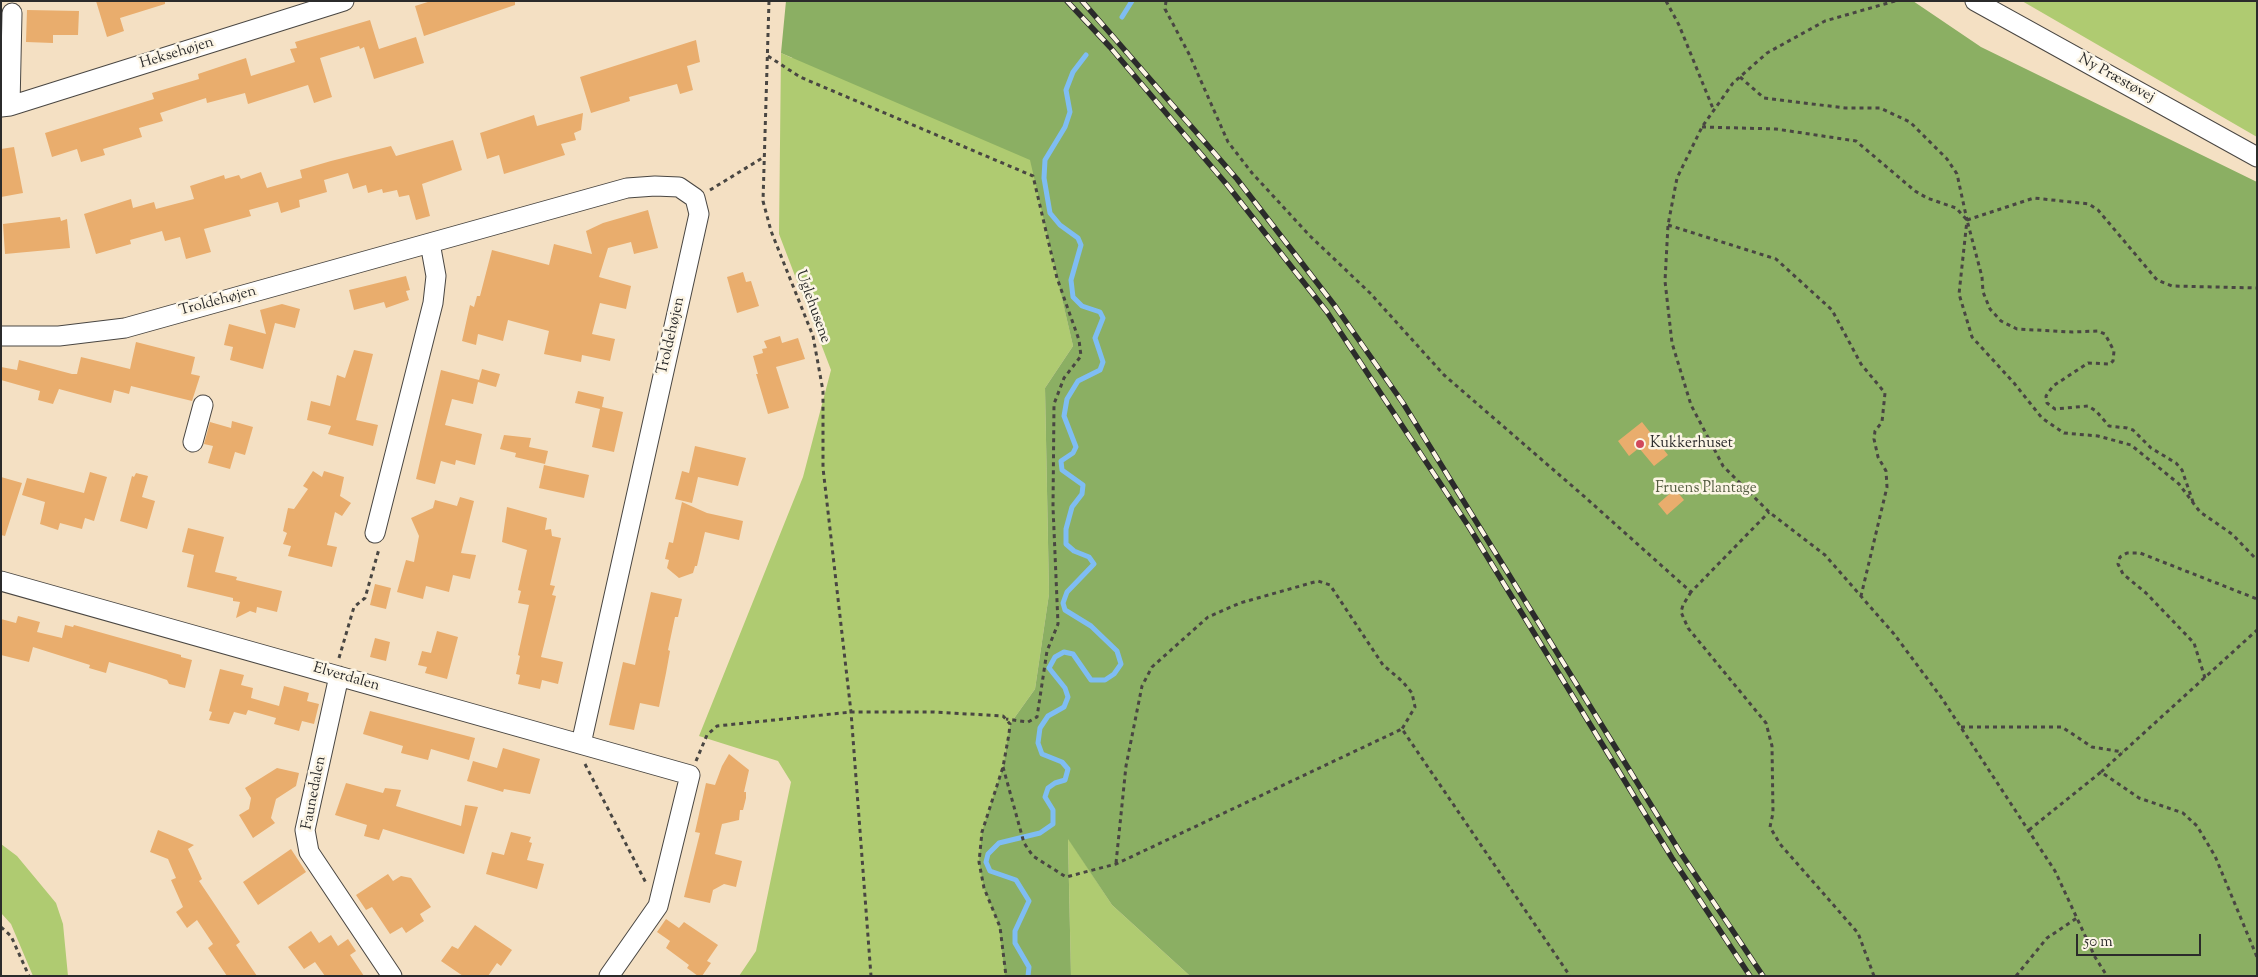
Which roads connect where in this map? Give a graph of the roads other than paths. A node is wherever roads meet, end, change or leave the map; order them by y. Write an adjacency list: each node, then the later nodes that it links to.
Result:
1 (344, 1): 4 (street, Heksehøjen)
2 (1975, 1): 5 (street, Ny Præstøvej)
3 (12, 13): 4 (street, Heksehøjen)
4 (6, 107)
5 (2257, 157)
6 (430, 243): 7 (street, Troldehøjen); 10 (street); 13 (street, Troldehøjen)
7 (1, 336)
8 (203, 405): 9 (street)
9 (193, 442)
10 (375, 532)
11 (1, 581): 12 (street, Elverdalen)
12 (339, 676): 13 (street, Elverdalen); 14 (street, Faunedalen)
13 (581, 744): 15 (street, Elverdalen)
14 (392, 976)
15 (609, 976)

